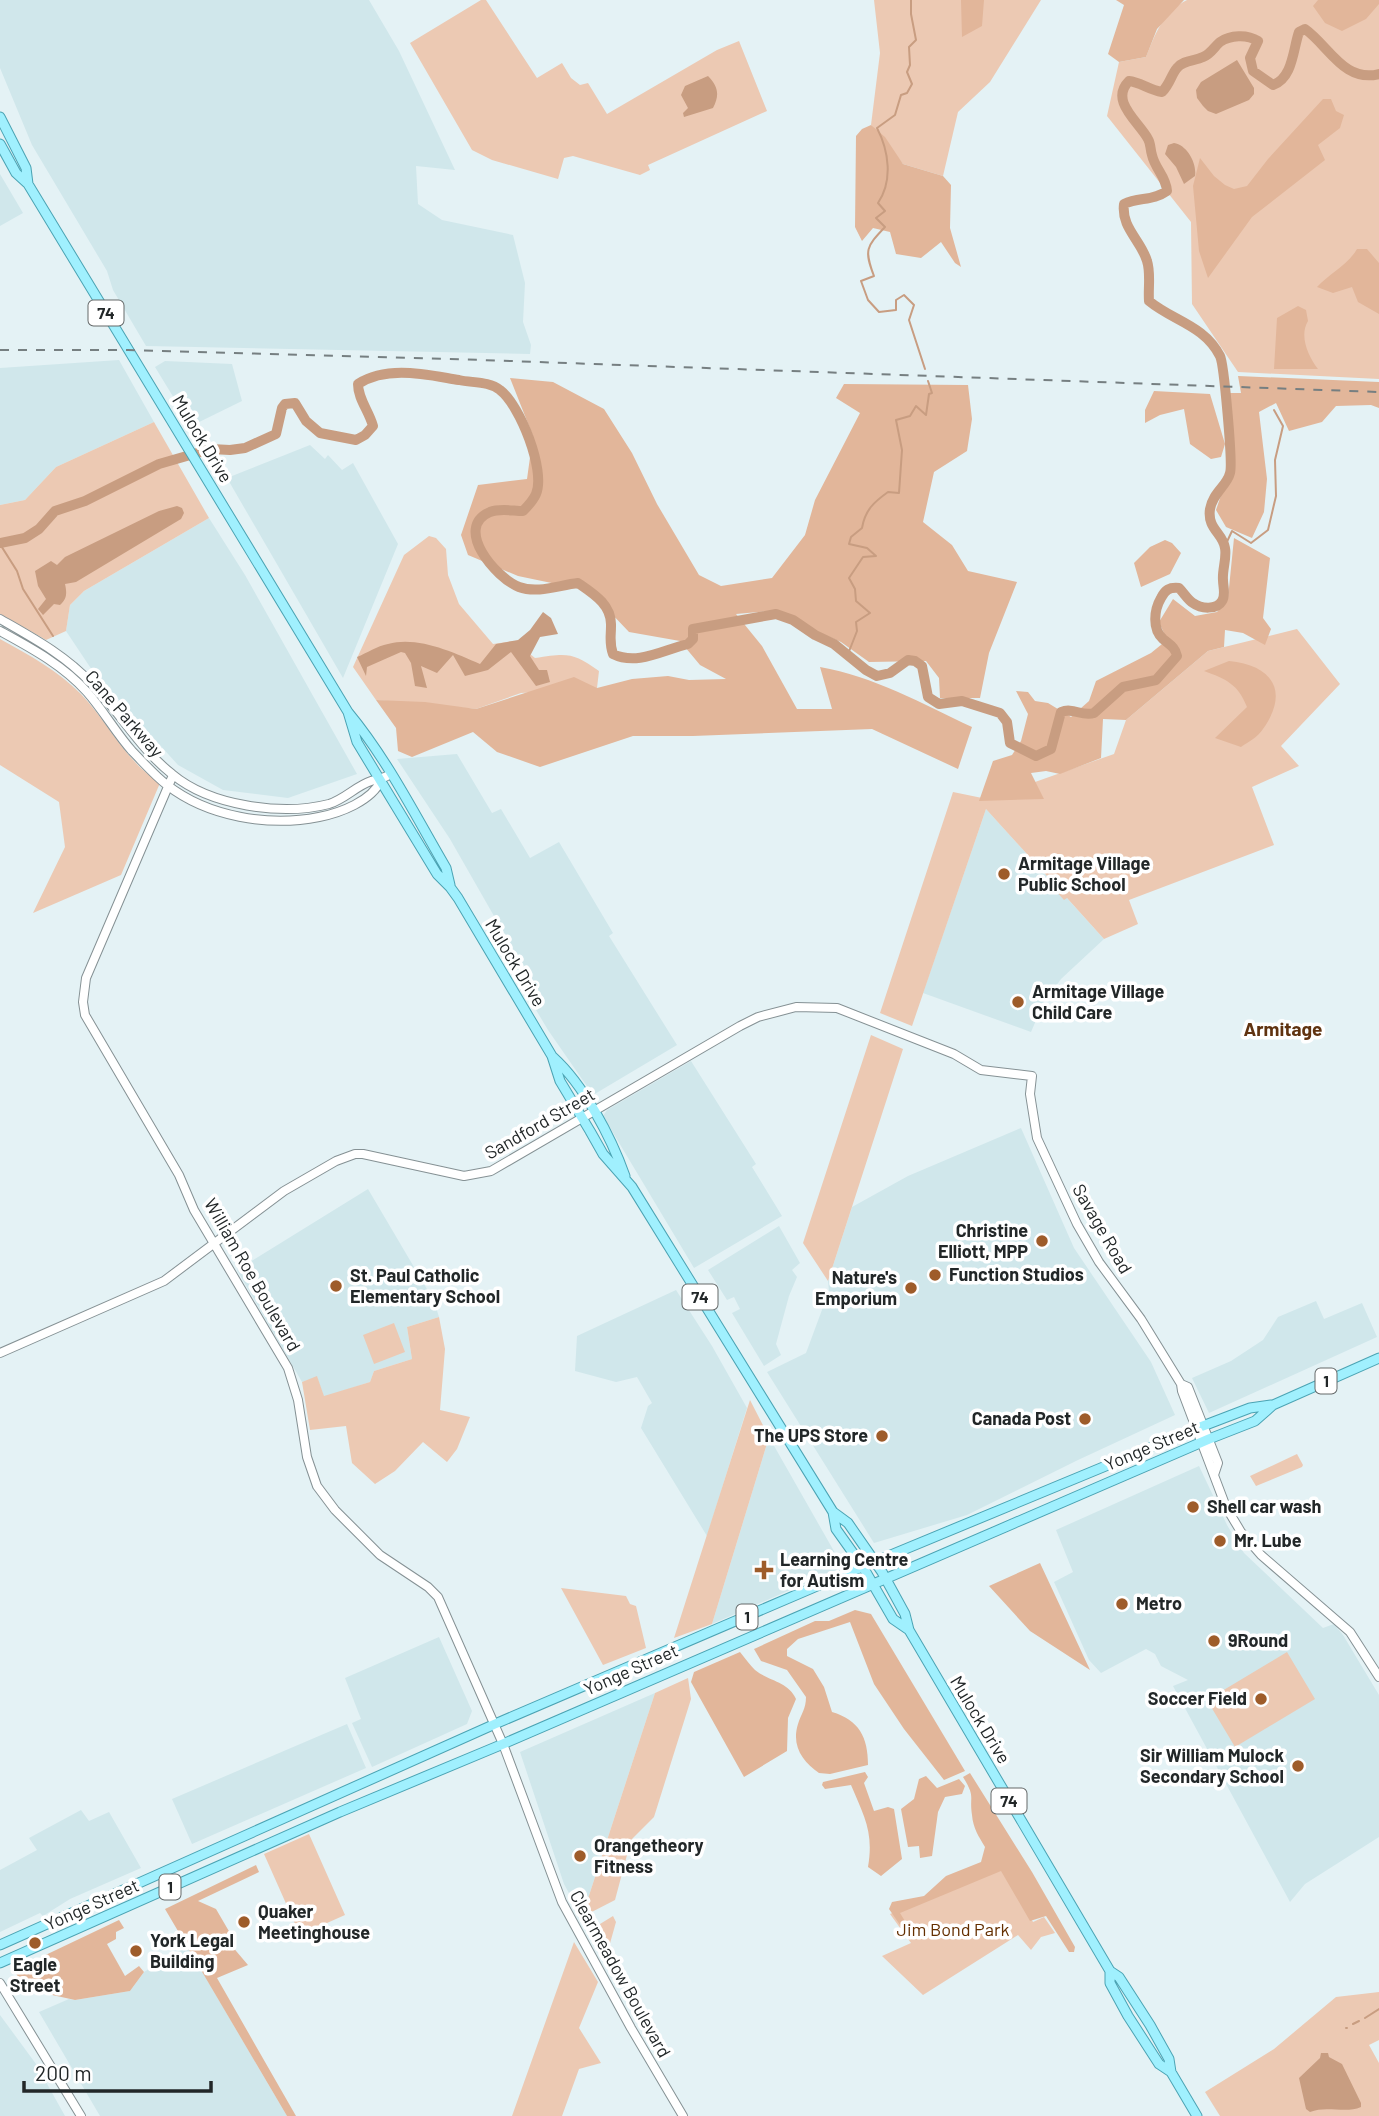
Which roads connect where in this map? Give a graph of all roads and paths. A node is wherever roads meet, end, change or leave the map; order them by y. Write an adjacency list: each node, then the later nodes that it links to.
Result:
1 (0, 117): 3 (main road, Mulock Drive / 74)
2 (0, 144): 3 (main road, Mulock Drive / 74)
3 (28, 184): 6 (main road, Mulock Drive / 74)
4 (0, 619): 8 (street, Cane Parkway)
5 (0, 631): 10 (street, Cane Parkway)
6 (348, 712): 7 (main road, Mulock Drive / 74); 9 (main road, Mulock Drive / 74)
7 (391, 774): 9 (street, Cane Parkway); 11 (main road, Mulock Drive / 74)
8 (173, 775): 9 (street, Cane Parkway); 10 (street, William Roe Boulevard)
9 (381, 780): 10 (street, Cane Parkway); 11 (main road, Mulock Drive / 74)
10 (167, 785): 17 (street, William Roe Boulevard)
11 (450, 887): 12 (main road, Mulock Drive / 74)
12 (552, 1056): 14 (main road, Mulock Drive / 74); 15 (main road, Mulock Drive / 74)
13 (1032, 1076): 14 (street, Sandford Street); 21 (street, Savage Road)
14 (593, 1111): 15 (street, Sandford Street); 16 (main road, Mulock Drive / 74)
15 (582, 1118): 16 (main road, Mulock Drive / 74); 17 (street, Sandford Street)
16 (627, 1180): 23 (main road, Mulock Drive / 74)
17 (214, 1244): 18 (street, Sandford Street); 30 (street, William Roe Boulevard)
18 (0, 1353)
19 (1379, 1358): 20 (main road, Yonge Street / 1)
20 (1273, 1405): 21 (main road, Yonge Street / 1); 22 (main road, Yonge Street / 1)
21 (1200, 1427): 22 (street, Savage Road); 24 (main road, Yonge Street / 1)
22 (1205, 1441): 26 (main road, Yonge Street / 1); 29 (street, Savage Road)
23 (833, 1512): 24 (main road, Mulock Drive / 74); 25 (main road, Mulock Drive / 74)
24 (875, 1562): 25 (main road, Yonge Street / 1); 26 (main road, Mulock Drive / 74)
25 (863, 1567): 27 (main road, Mulock Drive / 74); 30 (main road, Yonge Street / 1)
26 (886, 1579): 27 (main road, Yonge Street / 1); 28 (main road, Mulock Drive / 74)
27 (872, 1585): 28 (main road, Mulock Drive / 74); 31 (main road, Yonge Street / 1)
28 (909, 1630): 37 (main road, Mulock Drive / 74)
29 (1379, 1677)
30 (495, 1724): 31 (street, Clearmeadow Boulevard); 32 (main road, Yonge Street / 1)
31 (503, 1744): 33 (main road, Yonge Street / 1); 36 (street, Clearmeadow Boulevard)
32 (0, 1945)
33 (0, 1963)
34 (0, 1983): 35 (street)
35 (81, 2116)
36 (683, 2116)
37 (1197, 2116)

